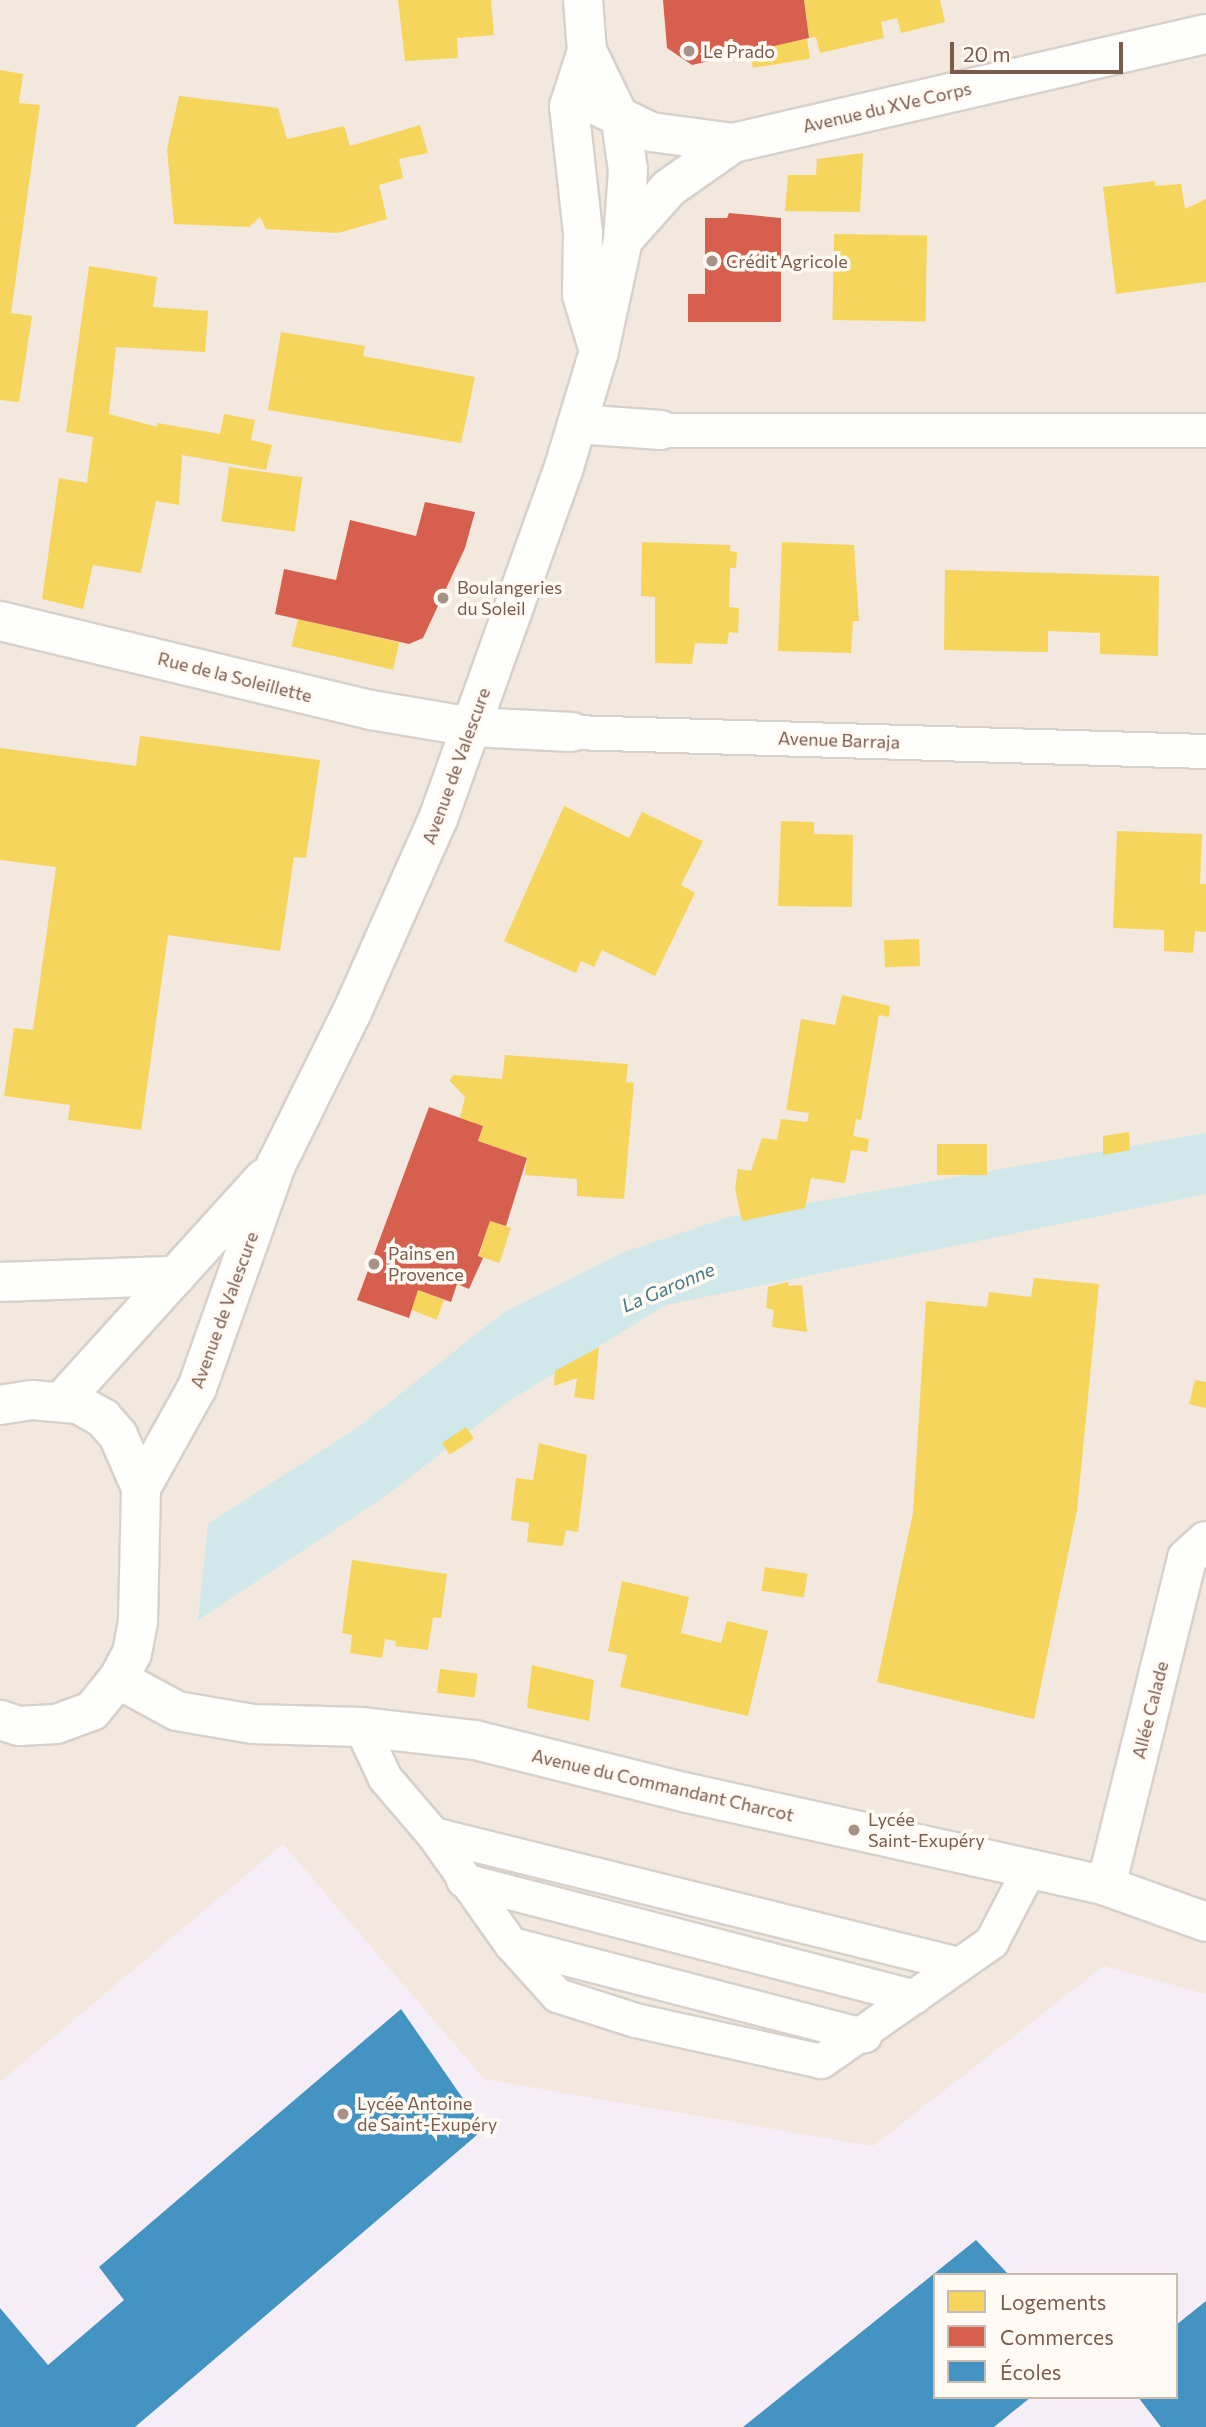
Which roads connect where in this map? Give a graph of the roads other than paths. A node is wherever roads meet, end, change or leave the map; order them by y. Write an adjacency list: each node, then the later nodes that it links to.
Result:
1 (583, 0): 3 (main road, Avenue de Valescure)
2 (1206, 34): 5 (main road, Avenue du XVe Corps)
3 (582, 67): 4 (main road, Avenue de Valescure); 7 (main road, Avenue de Valescure)
4 (621, 121): 5 (main road, Avenue du XVe Corps); 6 (main road, Avenue de Valescure)
5 (733, 143): 6 (main road, Avenue du XVe Corps)
6 (623, 240): 7 (main road, Avenue de Valescure)
7 (599, 351): 8 (main road, Avenue de Valescure)
8 (577, 424): 9 (main road); 12 (main road, Avenue de Valescure)
9 (661, 430): 10 (lane)
10 (1206, 430)
11 (0, 621): 12 (main road, Rue de la Soleillette)
12 (471, 727): 13 (main road, Avenue Barraja); 15 (main road, Avenue de Valescure)
13 (572, 732): 14 (lane, Avenue Barraja)
14 (1206, 751)
15 (276, 1165): 16 (main road, Avenue de Valescure); 20 (main road, Avenue de Valescure)
16 (176, 1276): 17 (main road); 18 (main road, Avenue de Valescure)
17 (0, 1282)
18 (63, 1400): 19 (main road); 20 (main road)
19 (2, 1401)
20 (141, 1488): 22 (main road)
21 (1206, 1541): 28 (main road, Allée Calade)
22 (118, 1679): 23 (main road); 24 (main road, Avenue du Commandant Charcot)
23 (0, 1720)
24 (361, 1727): 25 (lane); 26 (main road, Avenue du Commandant Charcot)
25 (433, 1834): 27 (lane); 30 (lane)
26 (1029, 1869): 28 (main road, Avenue du Commandant Charcot); 30 (lane)
27 (463, 1880): 31 (lane); 31 (lane)
28 (1106, 1886): 29 (main road, Avenue du Commandant Charcot)
29 (1206, 1922)
30 (958, 1964): 31 (lane)
31 (914, 1997)

